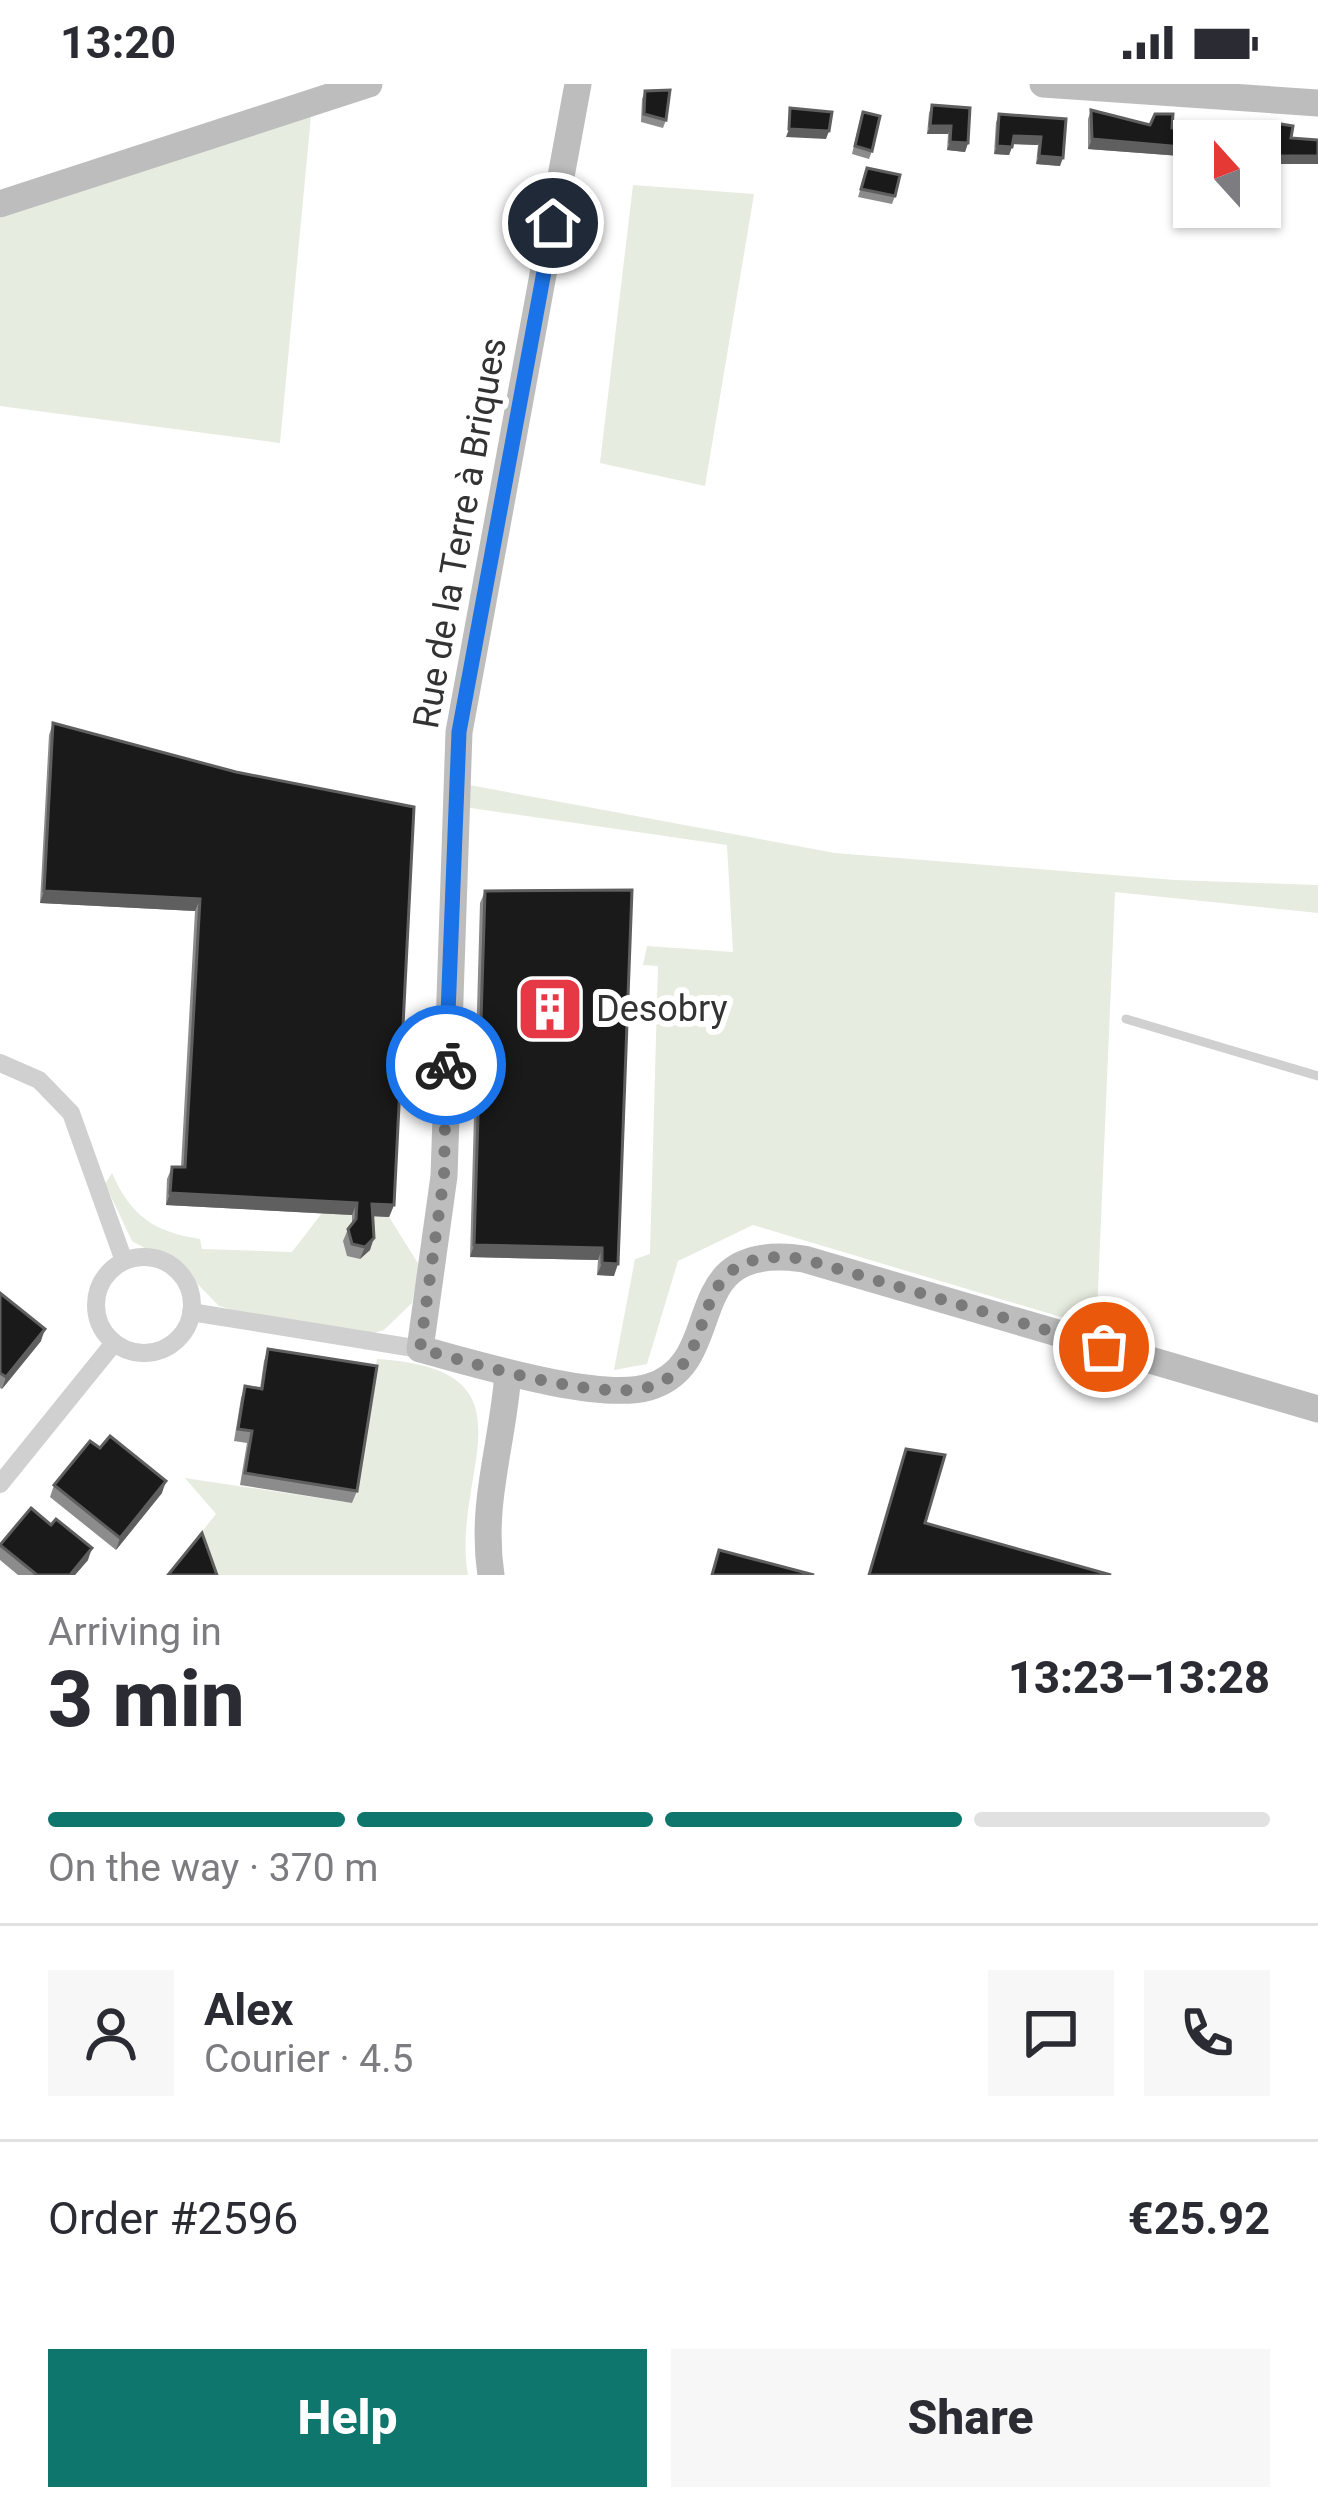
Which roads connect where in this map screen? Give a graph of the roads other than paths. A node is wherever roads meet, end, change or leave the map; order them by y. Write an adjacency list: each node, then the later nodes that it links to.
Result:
1 (369, 84): 5 (main road)
2 (578, 84): 12 (main road, Rue de la Terre à Briques)
3 (1043, 84): 4 (main road)
4 (1318, 104)
5 (0, 204)
6 (1126, 1019): 8 (lane)
7 (0, 1063): 9 (street)
8 (1318, 1076)
9 (124, 1261): 10 (street); 11 (street)
10 (191, 1312): 11 (street); 12 (street)
11 (114, 1342): 15 (street)
12 (420, 1349): 13 (main road)
13 (508, 1372): 14 (main road); 16 (main road)
14 (1318, 1409)
15 (0, 1484)
16 (491, 1575)

